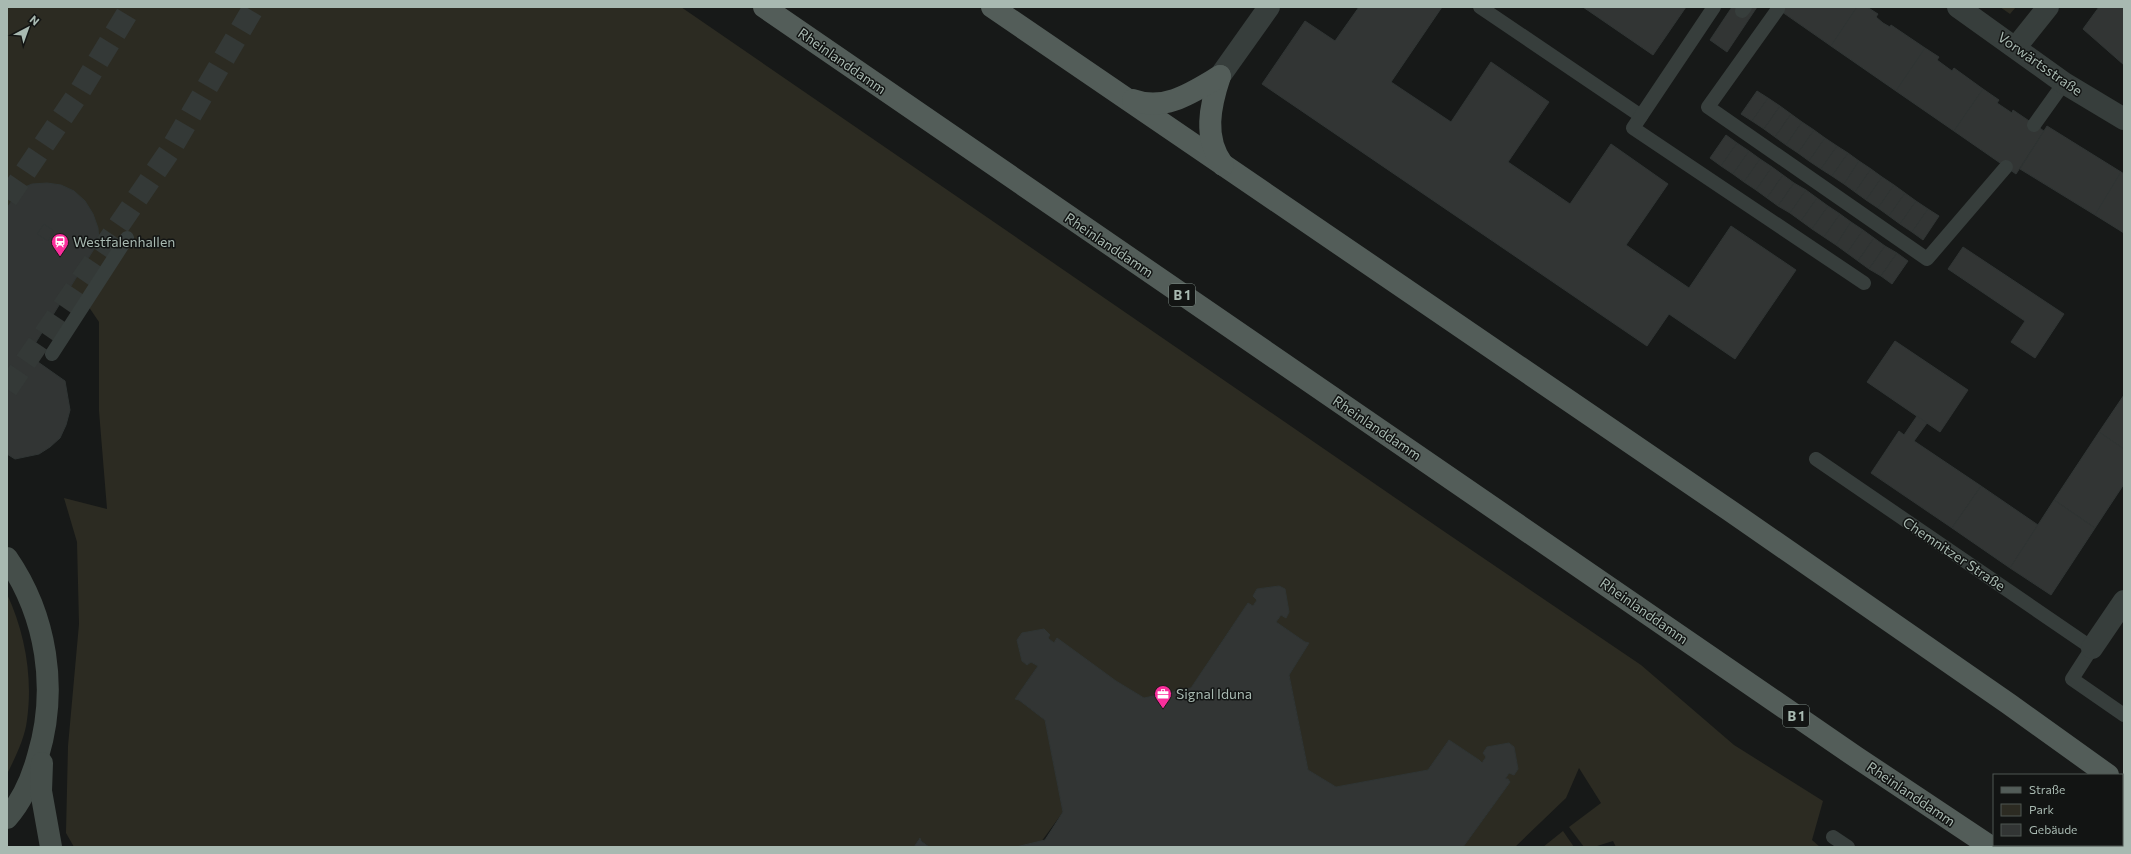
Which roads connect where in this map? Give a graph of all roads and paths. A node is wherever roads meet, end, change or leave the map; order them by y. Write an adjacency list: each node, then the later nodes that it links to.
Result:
1 (764, 7): 32 (main road, Rheinlanddamm / B 1)
2 (992, 7): 12 (main road)
3 (1269, 7): 10 (street)
4 (1480, 7): 13 (lane)
5 (1714, 7): 13 (lane)
6 (1958, 7): 9 (street, Vorwärtsstraße)
7 (2048, 7): 9 (street)
8 (1778, 9): 17 (lane)
9 (2016, 47): 11 (street, Vorwärtsstraße)
10 (1220, 76): 12 (main road); 16 (main road)
11 (2064, 82): 14 (street, Vorwärtsstraße); 15 (lane)
12 (1124, 97): 16 (main road)
13 (1641, 116): 19 (lane)
14 (2124, 119)
15 (2034, 125)
16 (1224, 166): 27 (main road)
17 (2006, 166)
18 (127, 238): 20 (lane)
19 (1864, 283)
20 (52, 354)
21 (1816, 459): 24 (lane, Chemnitzer Straße)
22 (7, 558): 26 (main road)
23 (2124, 601): 24 (street)
24 (2092, 648): 25 (lane)
25 (2124, 715)
26 (44, 737): 28 (main road); 30 (main road)
27 (2107, 774)
28 (7, 818)
29 (1833, 837): 31 (lane)
30 (51, 847)
31 (1848, 847)
32 (1991, 847)

